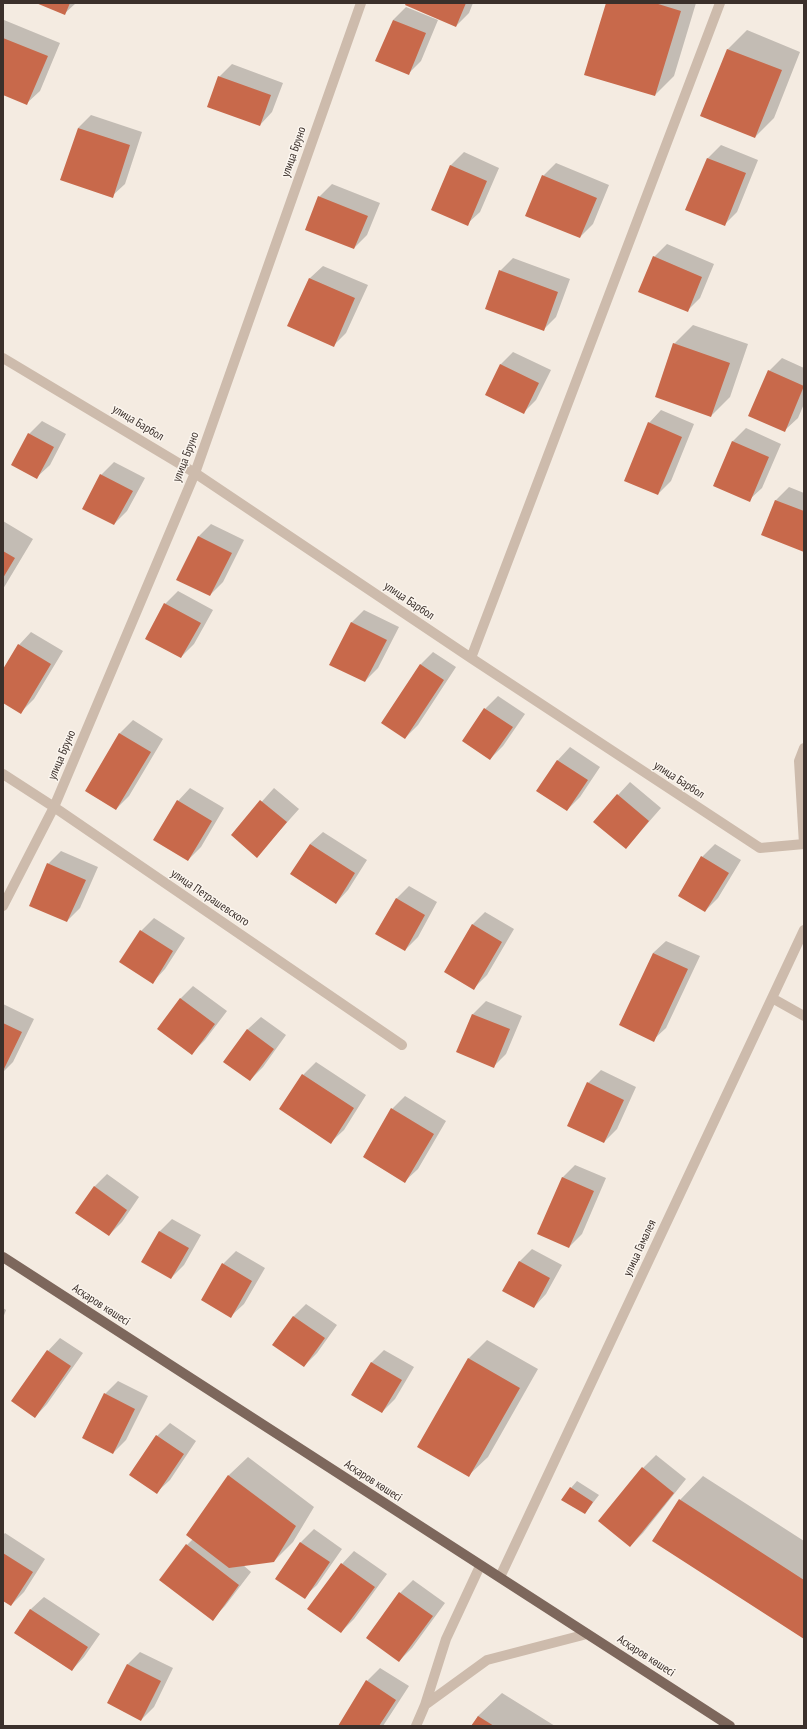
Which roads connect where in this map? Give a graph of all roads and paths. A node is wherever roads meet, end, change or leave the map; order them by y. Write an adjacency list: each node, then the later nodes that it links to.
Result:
1 (361, 3): 4 (street, улица Бруно)
2 (720, 3): 5 (street)
3 (3, 358): 4 (street, улица Барбол)
4 (195, 472): 5 (street, улица Барбол); 8 (street, улица Бруно)
5 (471, 658): 9 (street, улица Барбол)
6 (804, 748): 9 (street)
7 (3, 774): 8 (street, улица Петрашевского)
8 (54, 808): 10 (street, улица Бруно); 14 (street, улица Петрашевского)
9 (804, 844)
10 (3, 906)
11 (804, 930): 12 (street, улица Гамалея)
12 (772, 998): 13 (street); 17 (street, улица Гамалея)
13 (804, 1016)
14 (402, 1045)
15 (3, 1257): 16 (main road, Асқаров көшесі)
16 (480, 1566): 17 (main road, Асқаров көшесі); 19 (street)
17 (500, 1577): 18 (main road, Асқаров көшесі)
18 (587, 1634): 19 (street); 21 (main road, Асқаров көшесі)
19 (425, 1705): 20 (street)
20 (416, 1726)
21 (730, 1726)

